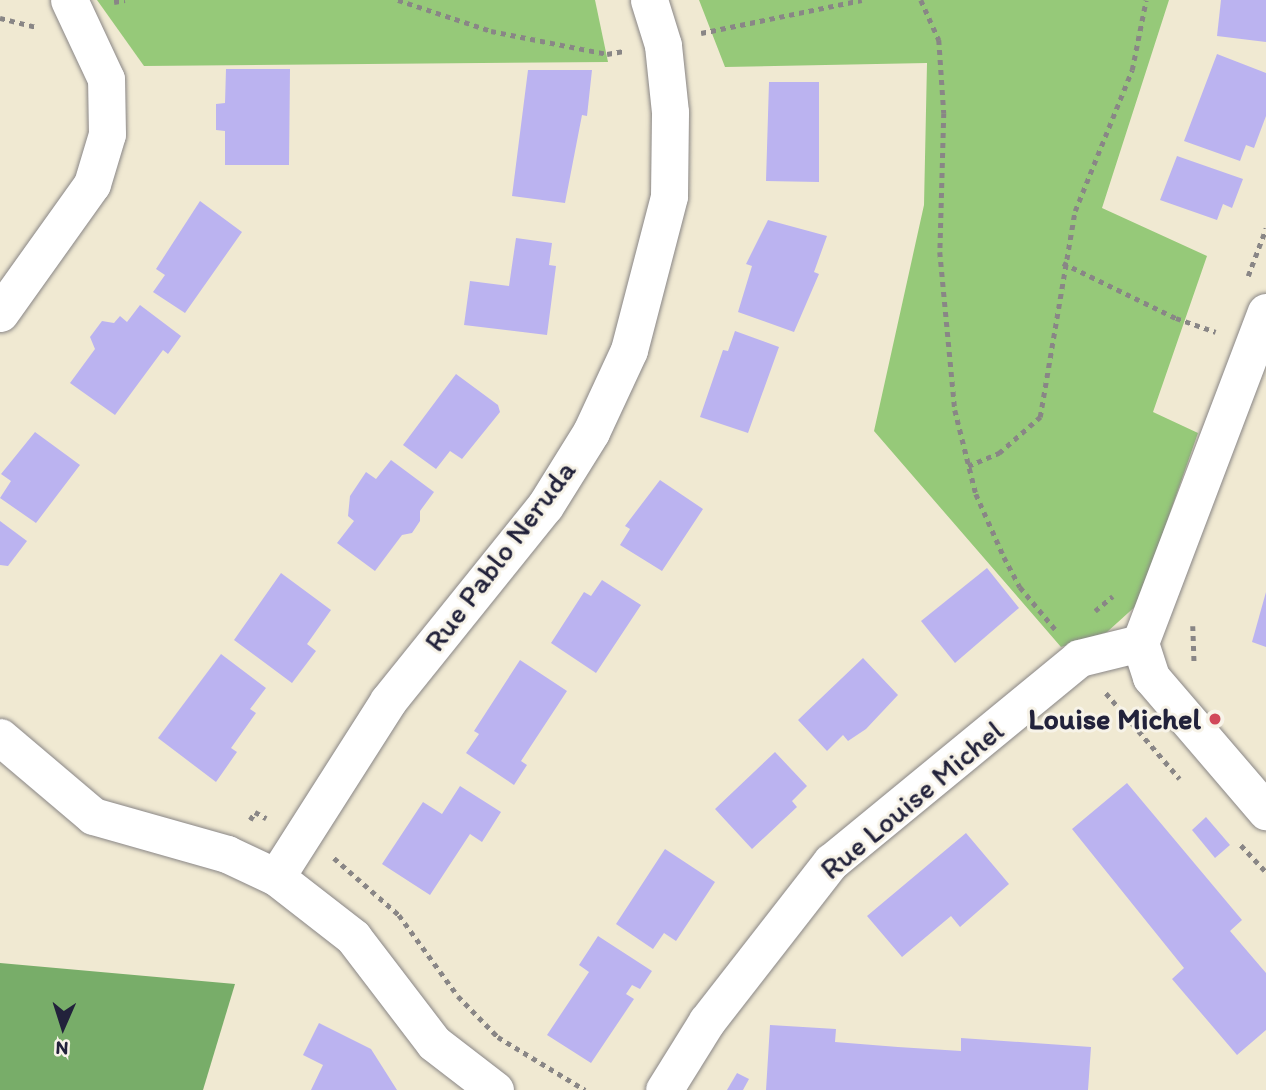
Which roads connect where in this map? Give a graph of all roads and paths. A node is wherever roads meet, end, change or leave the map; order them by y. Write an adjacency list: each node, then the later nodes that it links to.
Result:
1 (69, 0): 6 (street)
2 (649, 0): 18 (street, Rue Pablo Neruda)
3 (921, 0): 8 (path)
4 (1146, 0): 5 (path)
5 (1063, 263): 7 (path); 8 (path)
6 (0, 313)
7 (1259, 328): 9 (street)
8 (968, 466): 10 (path)
9 (1140, 643): 10 (street, Rue Louise Michel); 15 (street)
10 (1079, 658): 11 (path); 20 (street, Rue Louise Michel)
11 (1107, 694): 12 (path); 14 (path)
12 (1095, 701)
13 (0, 737): 18 (street)
14 (1185, 783)
15 (1266, 811)
16 (1239, 843): 17 (path)
17 (1266, 872)
18 (276, 877): 19 (street)
19 (495, 1090)
20 (664, 1090)

